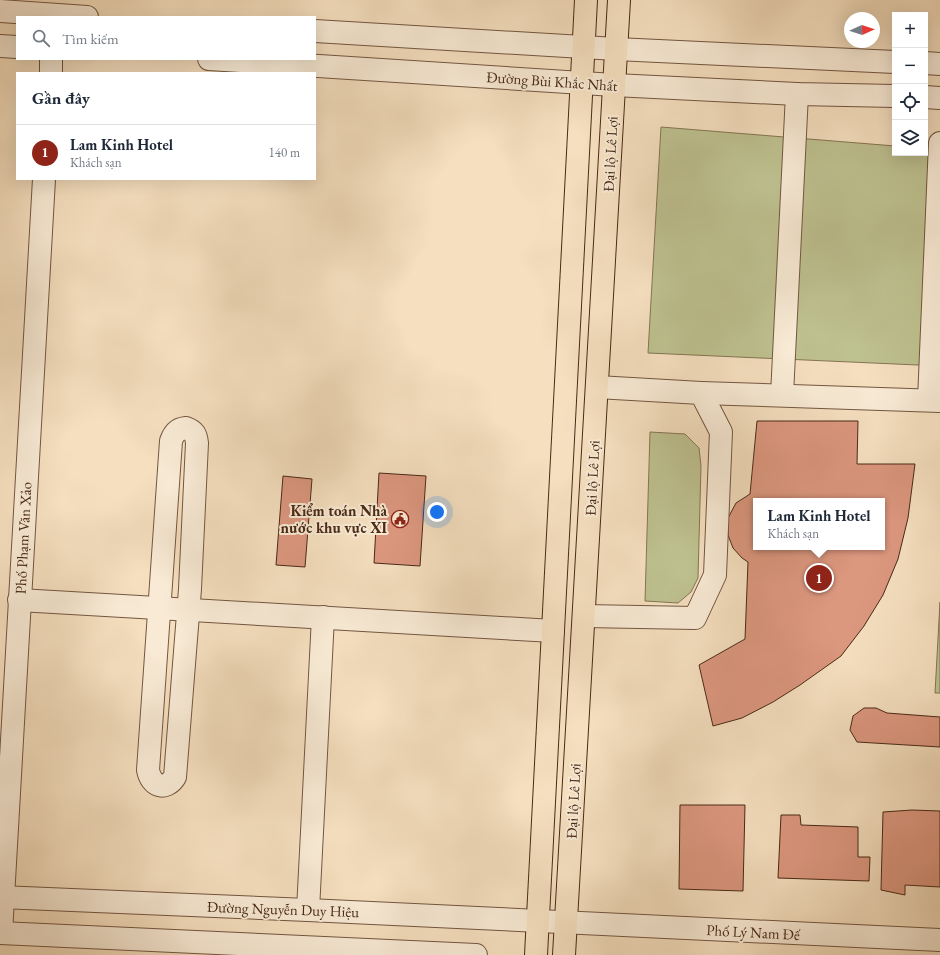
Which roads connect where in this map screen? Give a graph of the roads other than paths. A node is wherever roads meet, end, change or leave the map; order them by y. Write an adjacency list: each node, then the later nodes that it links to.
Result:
1 (586, 0): 9 (main road, Đại lộ Lê Lợi)
2 (619, 0): 10 (main road, Đại lộ Lê Lợi)
3 (0, 11): 4 (street)
4 (54, 11): 5 (street)
5 (82, 16)
6 (316, 31): 9 (street)
7 (0, 46): 8 (street)
8 (16, 47)
9 (584, 47): 10 (street); 17 (main road, Đại lộ Lê Lợi)
10 (616, 49): 13 (street); 18 (main road, Đại lộ Lê Lợi)
11 (51, 60): 16 (street)
12 (225, 60): 17 (street, Đường Bùi Khắc Nhất)
13 (892, 62)
14 (928, 63): 15 (street)
15 (940, 64)
16 (51, 72)
17 (582, 83): 18 (street, Đường Bùi Khắc Nhất); 34 (main road, Đại lộ Lê Lợi)
18 (614, 85): 19 (street, Đường Bùi Khắc Nhất); 25 (main road, Đại lộ Lê Lợi)
19 (796, 94): 20 (street, Đường Bùi Khắc Nhất); 27 (street)
20 (892, 96)
21 (928, 97): 22 (street)
22 (940, 98)
23 (940, 143): 28 (street)
24 (44, 180): 29 (street, Phố Phạm Văn Xảo)
25 (597, 387): 26 (street); 32 (main road, Đại lộ Lê Lợi)
26 (701, 393): 27 (street); 32 (street)
27 (782, 395): 28 (street)
28 (934, 400)
29 (19, 600): 30 (street); 35 (street, Phố Phạm Văn Xảo)
30 (160, 607): 31 (street); 31 (street); 31 (street)
31 (189, 609): 33 (street)
32 (584, 616): 38 (main road, Đại lộ Lê Lợi)
33 (322, 618): 34 (street); 36 (street)
34 (553, 631): 37 (main road, Đại lộ Lê Lợi)
35 (1, 897): 36 (street, Đường Nguyễn Duy Hiệu); 39 (street, Phố Phạm Văn Xảo)
36 (308, 910): 37 (street, Đường Nguyễn Duy Hiệu)
37 (538, 921): 38 (street, Đường Nguyễn Duy Hiệu); 42 (main road, Đại lộ Lê Lợi)
38 (566, 923): 40 (street, Phố Lý Nam Đế); 43 (main road, Đại lộ Lê Lợi)
39 (0, 933): 41 (street)
40 (940, 940)
41 (476, 955)
42 (536, 955)
43 (564, 955)

